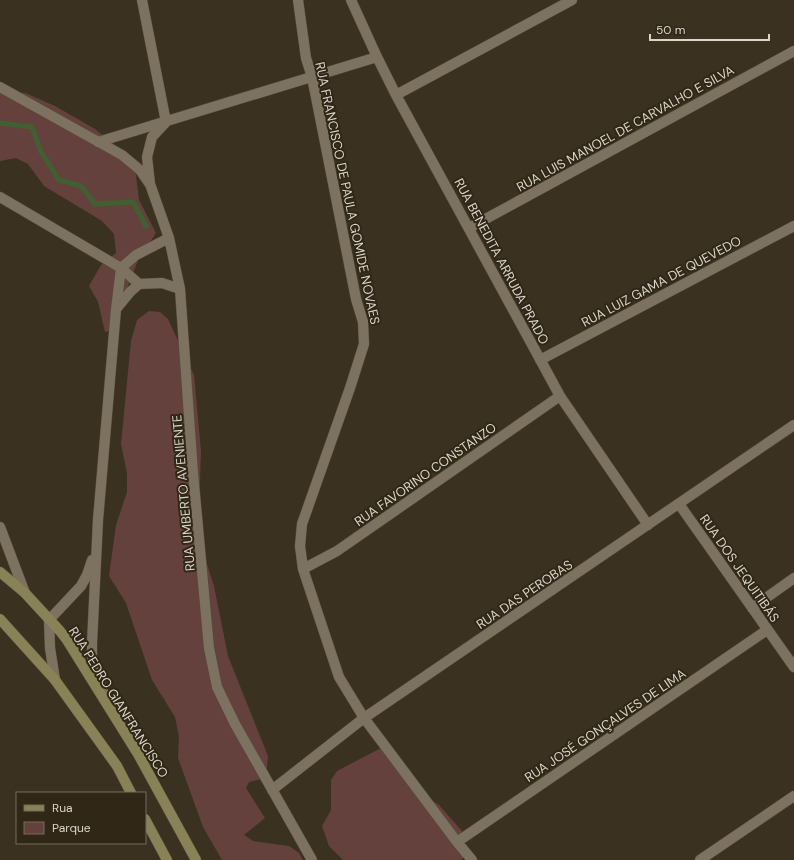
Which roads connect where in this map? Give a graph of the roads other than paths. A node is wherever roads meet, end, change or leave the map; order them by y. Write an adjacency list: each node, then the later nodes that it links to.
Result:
1 (142, 0): 10 (street)
2 (298, 0): 7 (street, RUA FRANCISCO DE PAULA GOMIDE NOVAES)
3 (350, 0): 6 (street, RUA BENEDITA ARRUDA PRADO)
4 (572, 0): 9 (street)
5 (794, 51): 15 (street, RUA LUIS MANOEL DE CARVALHO E SILVA)
6 (377, 57): 7 (street); 9 (street, RUA BENEDITA ARRUDA PRADO)
7 (312, 77): 10 (street); 28 (street, RUA FRANCISCO DE PAULA GOMIDE NOVAES)
8 (0, 88): 11 (street, RUA UMBERTO AVENIENTE)
9 (396, 94): 15 (street, RUA BENEDITA ARRUDA PRADO)
10 (166, 122): 11 (street); 12 (street, RUA UMBERTO AVENIENTE)
11 (98, 142): 12 (street, RUA UMBERTO AVENIENTE)
12 (150, 184): 16 (street, RUA UMBERTO AVENIENTE)
13 (0, 197): 17 (street)
14 (794, 226): 21 (street, RUA LUIZ GAMA DE QUEVEDO)
15 (469, 228): 21 (street, RUA BENEDITA ARRUDA PRADO)
16 (169, 238): 17 (street); 19 (street, RUA UMBERTO AVENIENTE)
17 (121, 268): 18 (street); 20 (street)
18 (139, 284): 19 (street); 20 (street)
19 (180, 289): 40 (street, RUA UMBERTO AVENIENTE)
20 (116, 310): 25 (street)
21 (540, 360): 22 (street, RUA BENEDITA ARRUDA PRADO)
22 (560, 396): 26 (street, RUA BENEDITA ARRUDA PRADO); 28 (street, RUA FAVORINO CONSTANZO)
23 (794, 426): 24 (street, RUA DAS PEROBAS)
24 (679, 504): 26 (street, RUA DAS PEROBAS); 32 (street, RUA DOS JEQUITIBÁS)
25 (98, 520): 34 (street); 38 (street)
26 (648, 525): 39 (street, RUA DAS PEROBAS)
27 (0, 527): 31 (street)
28 (303, 569): 39 (street, RUA FRANCISCO DE PAULA GOMIDE NOVAES)
29 (0, 572): 31 (street, RUA PEDRO GIANFRANCISCO)
30 (794, 578): 32 (street)
31 (25, 593): 34 (street, RUA PEDRO GIANFRANCISCO)
32 (752, 608): 35 (street, RUA DOS JEQUITIBÁS)
33 (0, 619): 37 (street)
34 (49, 620): 37 (street); 38 (street, RUA PEDRO GIANFRANCISCO)
35 (768, 630): 36 (street, RUA DOS JEQUITIBÁS); 44 (street, RUA JOSÉ GONÇALVES DE LIMA)
36 (794, 667)
37 (55, 680): 41 (street)
38 (111, 710): 46 (street, RUA PEDRO GIANFRANCISCO)
39 (364, 718): 40 (street, RUA DAS PEROBAS); 44 (street, RUA FRANCISCO DE PAULA GOMIDE NOVAES)
40 (272, 790): 47 (street, RUA UMBERTO AVENIENTE)
41 (130, 792)
42 (794, 796): 49 (street)
43 (146, 821): 45 (street)
44 (457, 842): 48 (street, RUA FRANCISCO DE PAULA GOMIDE NOVAES)
45 (166, 860)
46 (196, 860)
47 (312, 860)
48 (472, 860)
49 (700, 860)

